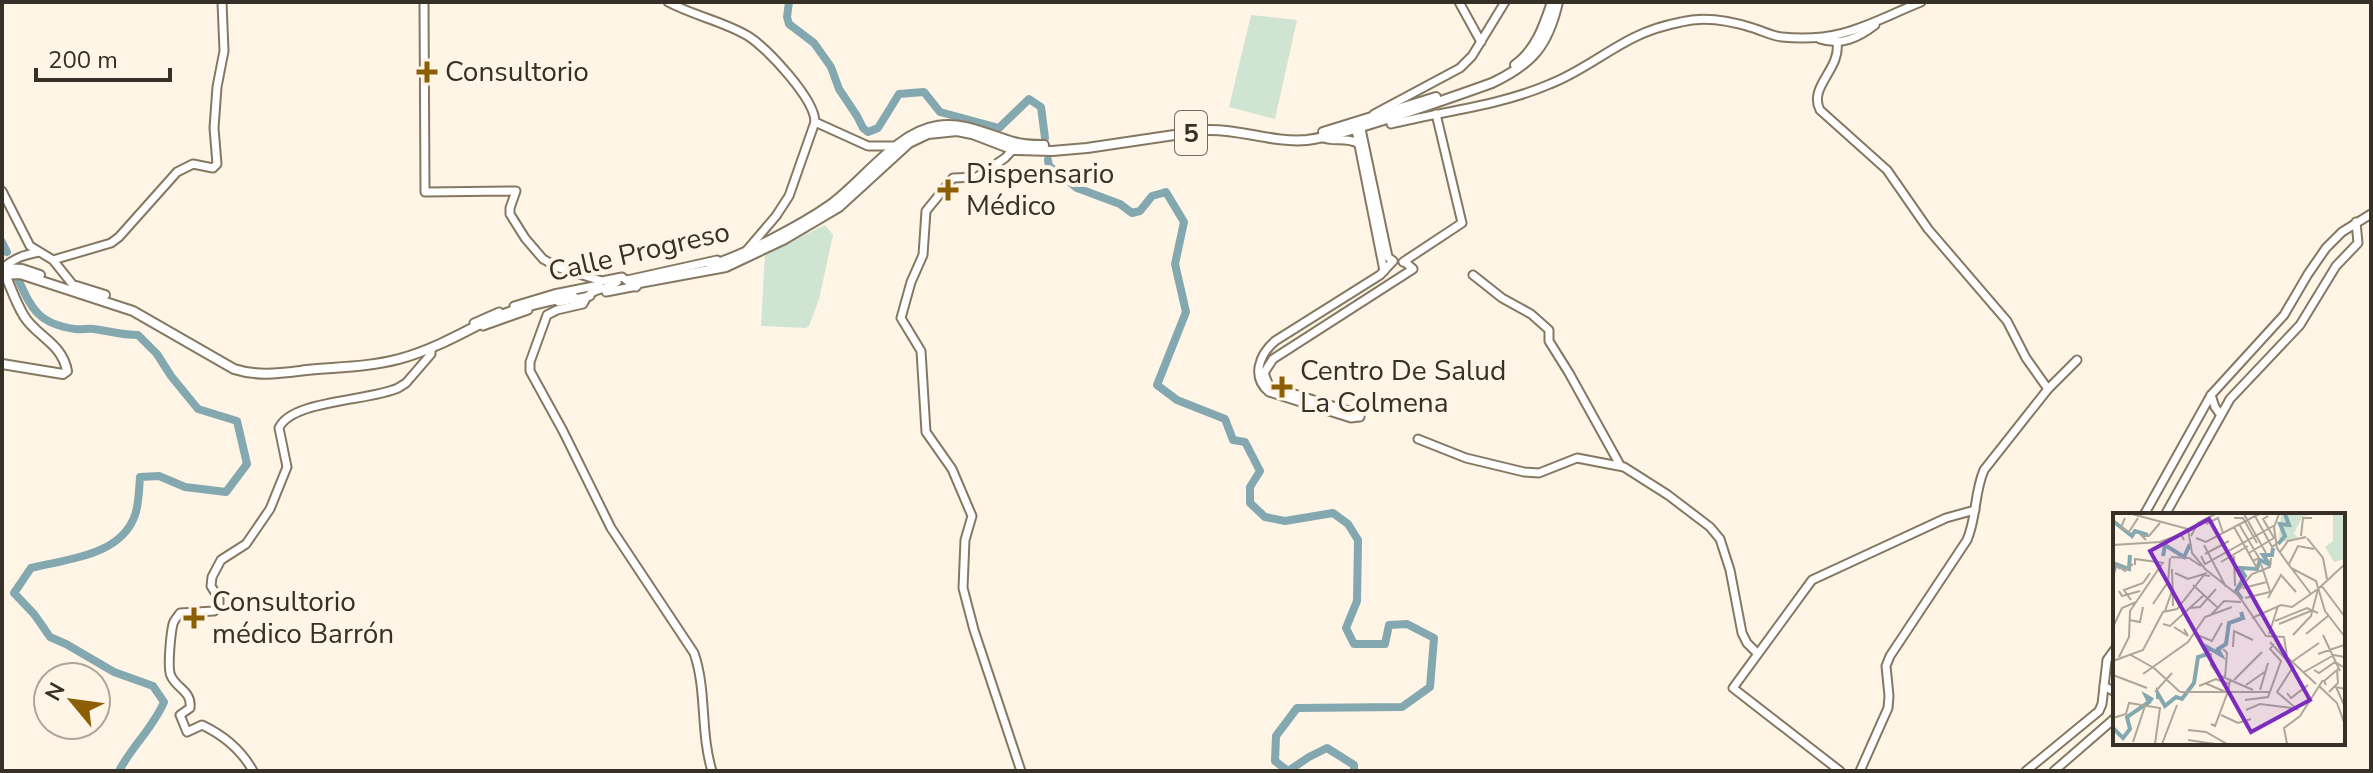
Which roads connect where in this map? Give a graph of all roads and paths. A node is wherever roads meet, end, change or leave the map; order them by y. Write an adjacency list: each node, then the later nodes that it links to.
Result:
1 (222, 2): 25 (street)
2 (424, 2): 34 (street)
3 (668, 2): 14 (street)
4 (1459, 2): 10 (street)
5 (1505, 2): 10 (street)
6 (1555, 2): 12 (main road, 5); 15 (main road, 5)
7 (1921, 2): 8 (street)
8 (1881, 18): 9 (street); 11 (street)
9 (1818, 39): 11 (street); 13 (street)
10 (1481, 42): 15 (street)
11 (1837, 43): 43 (street)
12 (1409, 112): 13 (street); 15 (main road, 5)
13 (1436, 114): 27 (street)
14 (815, 119): 18 (street); 23 (street)
15 (1360, 124): 16 (main road, 5); 17 (street); 19 (main road, 5); 26 (street)
16 (1321, 137): 17 (street); 19 (main road, 5)
17 (1359, 144): 30 (street)
18 (897, 146): 19 (main road, Calle Progreso / 5); 23 (main road, Calle Progreso / 5)
19 (1016, 146): 28 (main road, Calle Progreso / 5); 60 (street)
20 (2, 191): 24 (street)
21 (2371, 214): 22 (street)
22 (2356, 222): 44 (street); 45 (street)
23 (747, 250): 28 (main road, Calle Progreso / 5)
24 (39, 252): 25 (street); 29 (street)
25 (53, 260): 35 (street)
26 (1393, 261): 27 (street); 30 (street)
27 (1405, 262): 30 (street)
28 (724, 263): 33 (main road); 34 (street, Calle Progreso / 5)
29 (3, 271): 35 (main road); 41 (main road)
30 (1384, 271)
31 (1473, 275): 49 (street)
32 (617, 282): 34 (street, Calle Progreso / 5); 36 (street, Calle Progreso / 5); 37 (street)
33 (638, 283): 34 (street)
34 (625, 284): 37 (street, 5)
35 (73, 288): 42 (main road)
36 (574, 293): 37 (street); 38 (main road)
37 (586, 297): 38 (street, 5); 59 (street)
38 (475, 325): 39 (main road); 42 (main road)
39 (431, 348): 42 (main road); 58 (street)
40 (2077, 360): 43 (street)
41 (2, 364)
42 (338, 365)
43 (2048, 389): 50 (street)
44 (2211, 395): 45 (street); 46 (street)
45 (2220, 414): 47 (street)
46 (2196, 421): 47 (street); 51 (street)
47 (2212, 429): 52 (street)
48 (1418, 439): 49 (street)
49 (1620, 465): 54 (street)
50 (1975, 510): 54 (street); 62 (street)
51 (2145, 513)
52 (2166, 513)
53 (2113, 651): 55 (street)
54 (1757, 653): 61 (street)
55 (2104, 686): 56 (street); 63 (street)
56 (2113, 691)
57 (2113, 720): 64 (street)
58 (253, 771)
59 (712, 771)
60 (1021, 771)
61 (1840, 771)
62 (1860, 771)
63 (2026, 771)
64 (2054, 771)

